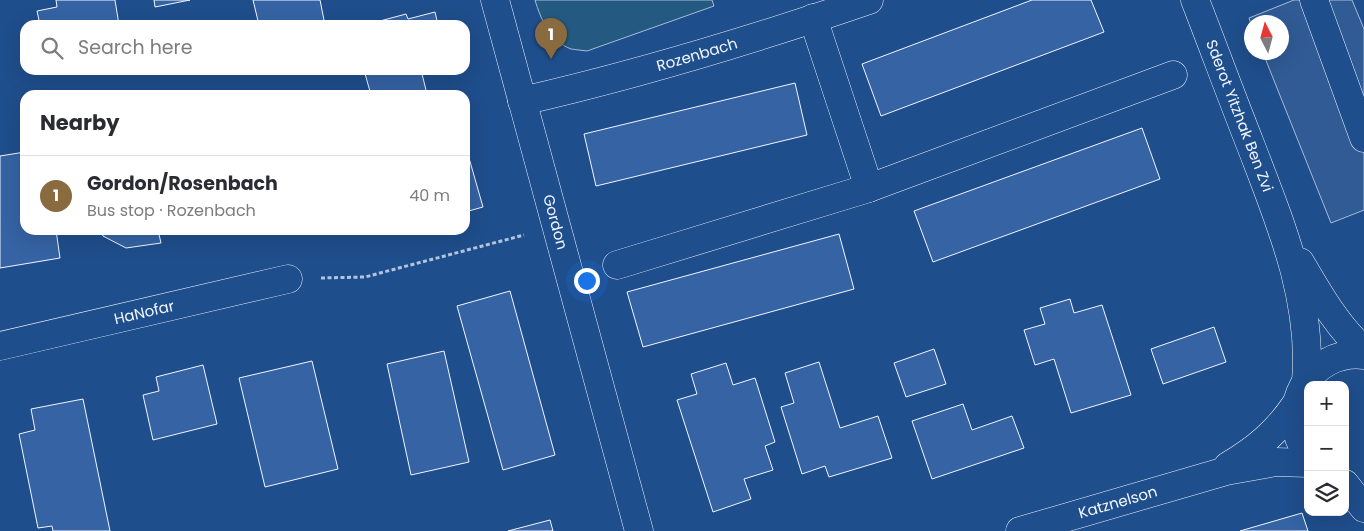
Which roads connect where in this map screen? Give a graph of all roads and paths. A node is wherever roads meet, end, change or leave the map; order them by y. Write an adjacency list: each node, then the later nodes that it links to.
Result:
1 (495, 0): 7 (street, Gordon)
2 (868, 0): 5 (street, Rozenbach)
3 (1314, 0): 8 (street)
4 (1202, 2): 11 (street, Sderot Yitzhak Ben Zvi)
5 (813, 18): 7 (street, Rozenbach); 9 (street)
6 (1173, 75): 9 (street)
7 (522, 101): 10 (street, Gordon)
8 (1364, 138)
9 (870, 188): 12 (street)
10 (557, 226): 13 (path); 25 (street, Gordon)
11 (1284, 232): 15 (street, Sderot Yitzhak Ben Zvi); 17 (street, Sderot Yitzhak Ben Zvi)
12 (618, 265)
13 (288, 279): 14 (street, HaNofar)
14 (0, 346)
15 (1364, 350)
16 (1364, 355): 17 (street, Katznelson)
17 (1301, 393): 18 (street, Sderot Yitzhak Ben Zvi); 20 (street, Katznelson)
18 (1304, 447)
19 (1304, 463): 20 (street, Katznelson)
20 (1216, 473): 26 (street, Katznelson)
21 (1349, 478): 22 (street)
22 (1364, 479)
23 (1349, 489): 24 (street)
24 (1364, 508)
25 (639, 531)
26 (1020, 531)

